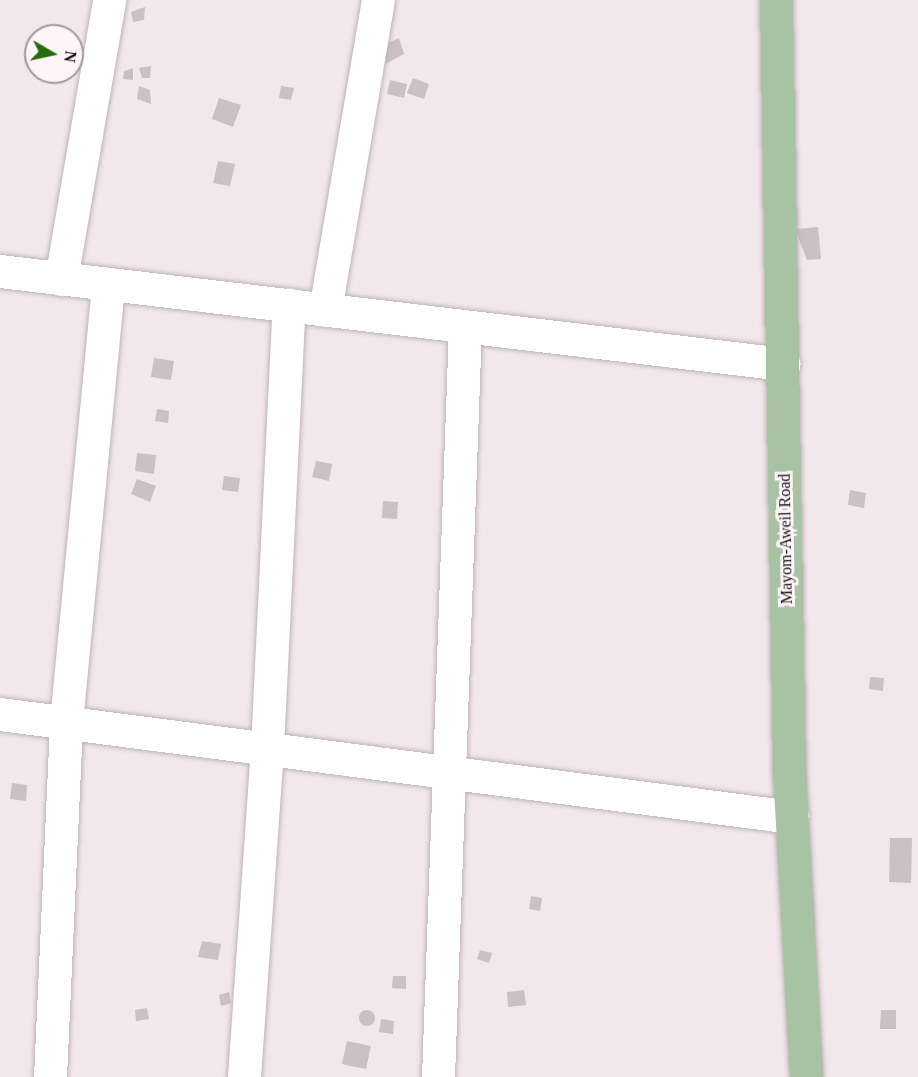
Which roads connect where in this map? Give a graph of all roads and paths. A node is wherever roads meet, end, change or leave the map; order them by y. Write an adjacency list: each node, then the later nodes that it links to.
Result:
1 (110, 0): 5 (street)
2 (378, 0): 8 (street)
3 (776, 0): 10 (main road, Mayom-Aweil Road)
4 (0, 272): 5 (street)
5 (61, 279): 6 (street)
6 (108, 284): 7 (street); 12 (street)
7 (289, 305): 8 (street); 13 (street)
8 (325, 310): 9 (street)
9 (465, 326): 10 (street); 14 (street)
10 (783, 364): 15 (main road, Mayom-Aweil Road)
11 (0, 714): 12 (street)
12 (66, 722): 13 (street); 16 (street)
13 (267, 748): 14 (street); 17 (street)
14 (448, 772): 15 (street); 18 (street)
15 (792, 817): 19 (main road, Mayom-Aweil Road)
16 (50, 1077)
17 (244, 1077)
18 (438, 1077)
19 (806, 1077)

